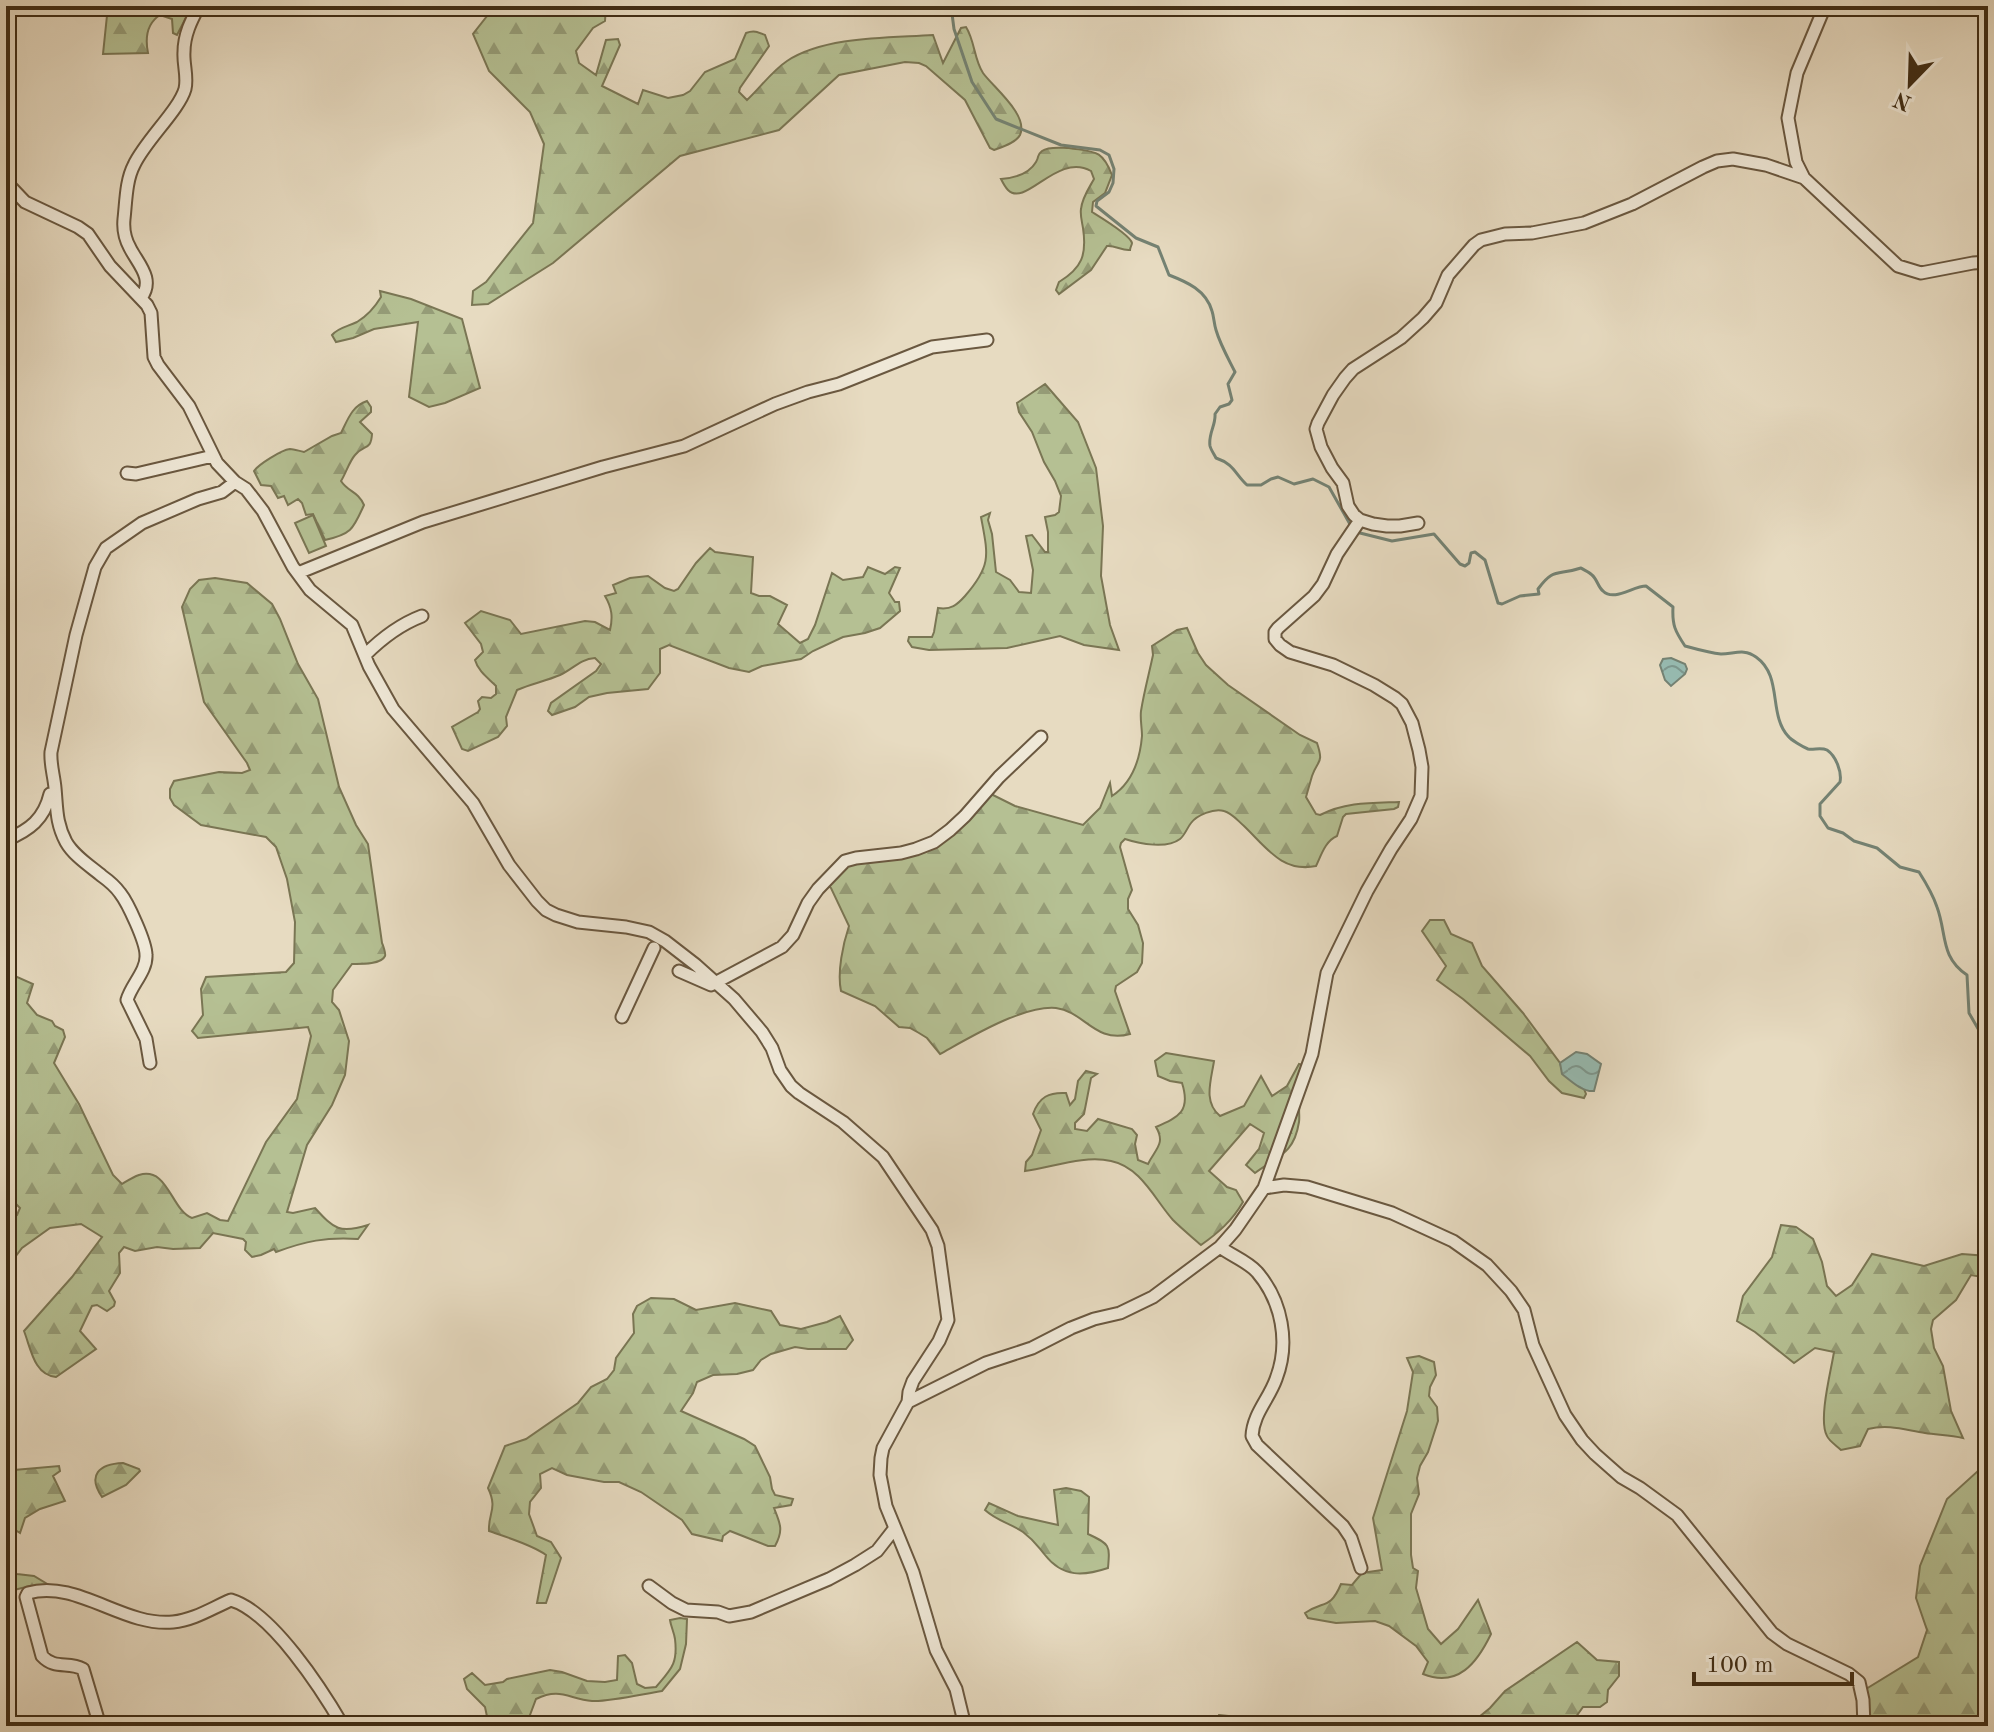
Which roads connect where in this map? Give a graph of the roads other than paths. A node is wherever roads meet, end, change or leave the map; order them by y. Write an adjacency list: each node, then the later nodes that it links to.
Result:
1 (199, 6): 6 (street)
2 (1825, 6): 3 (street)
3 (1804, 178): 5 (street); 12 (street)
4 (6, 182): 6 (street)
5 (1988, 262)
6 (141, 298): 8 (street)
7 (987, 340): 13 (street)
8 (213, 456): 9 (street); 10 (street)
9 (127, 473)
10 (235, 482): 13 (street); 17 (street)
11 (1418, 523): 12 (street)
12 (1355, 526): 24 (street)
13 (298, 573): 15 (street)
14 (422, 616): 15 (street)
15 (365, 655): 21 (street)
16 (1041, 737): 21 (street)
17 (53, 778): 18 (street); 23 (street)
18 (6, 840)
19 (654, 948): 22 (street)
20 (679, 971): 21 (street)
21 (717, 983): 26 (street)
22 (622, 1017)
23 (150, 1063)
24 (1264, 1188): 25 (street); 33 (street)
25 (1220, 1247): 26 (street); 28 (street)
26 (908, 1402): 27 (street)
27 (895, 1528): 29 (street); 32 (street)
28 (1361, 1568)
29 (649, 1586)
30 (100, 1726): 31 (street)
31 (343, 1726)
32 (965, 1726)
33 (1864, 1726)

